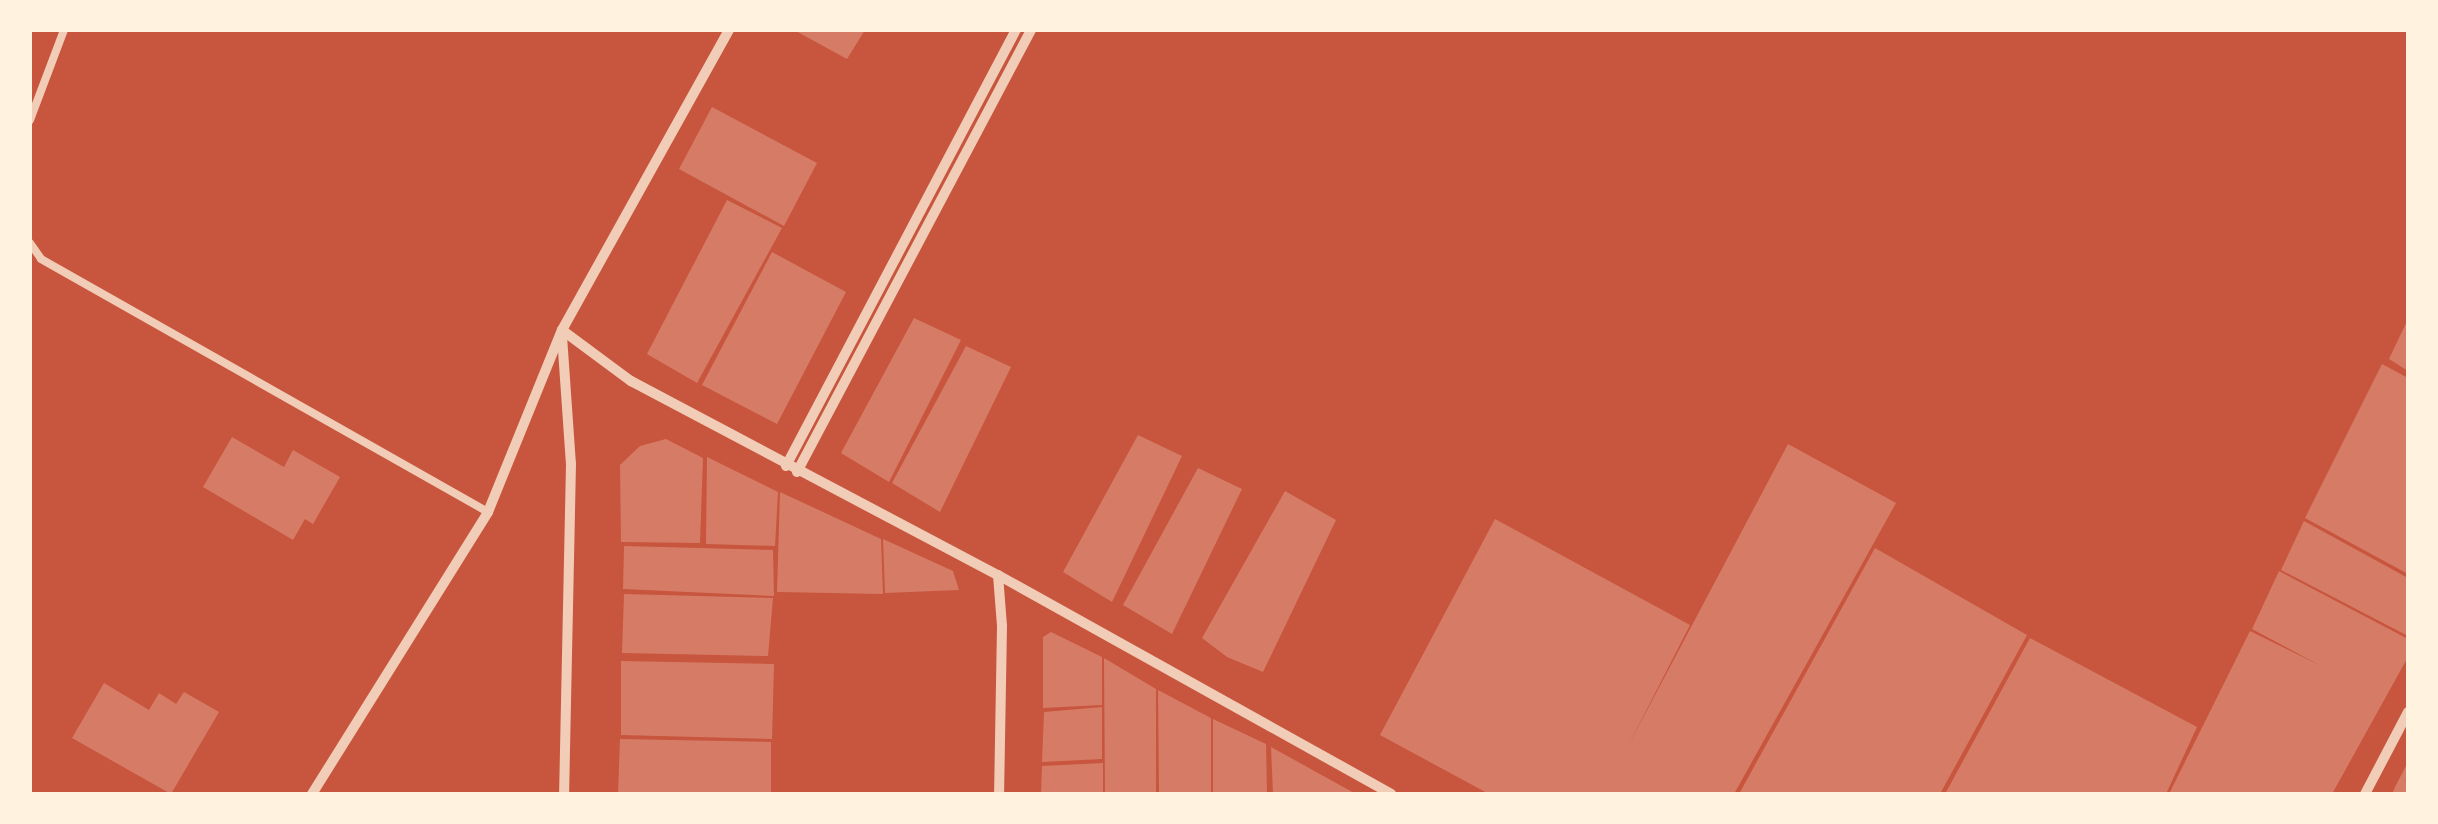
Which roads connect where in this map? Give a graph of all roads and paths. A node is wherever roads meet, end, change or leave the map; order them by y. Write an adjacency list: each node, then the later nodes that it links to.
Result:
1 (64, 30): 5 (lane)
2 (729, 30): 7 (street)
3 (1016, 30): 8 (street)
4 (1031, 30): 8 (street)
5 (30, 120)
6 (30, 243): 9 (lane)
7 (562, 330): 8 (street); 9 (street); 13 (street)
8 (791, 469): 10 (street)
9 (488, 512): 12 (street)
10 (998, 575): 14 (street); 15 (street)
11 (2408, 712): 16 (street)
12 (312, 794)
13 (564, 794)
14 (998, 794)
15 (1390, 794)
16 (2365, 794)

